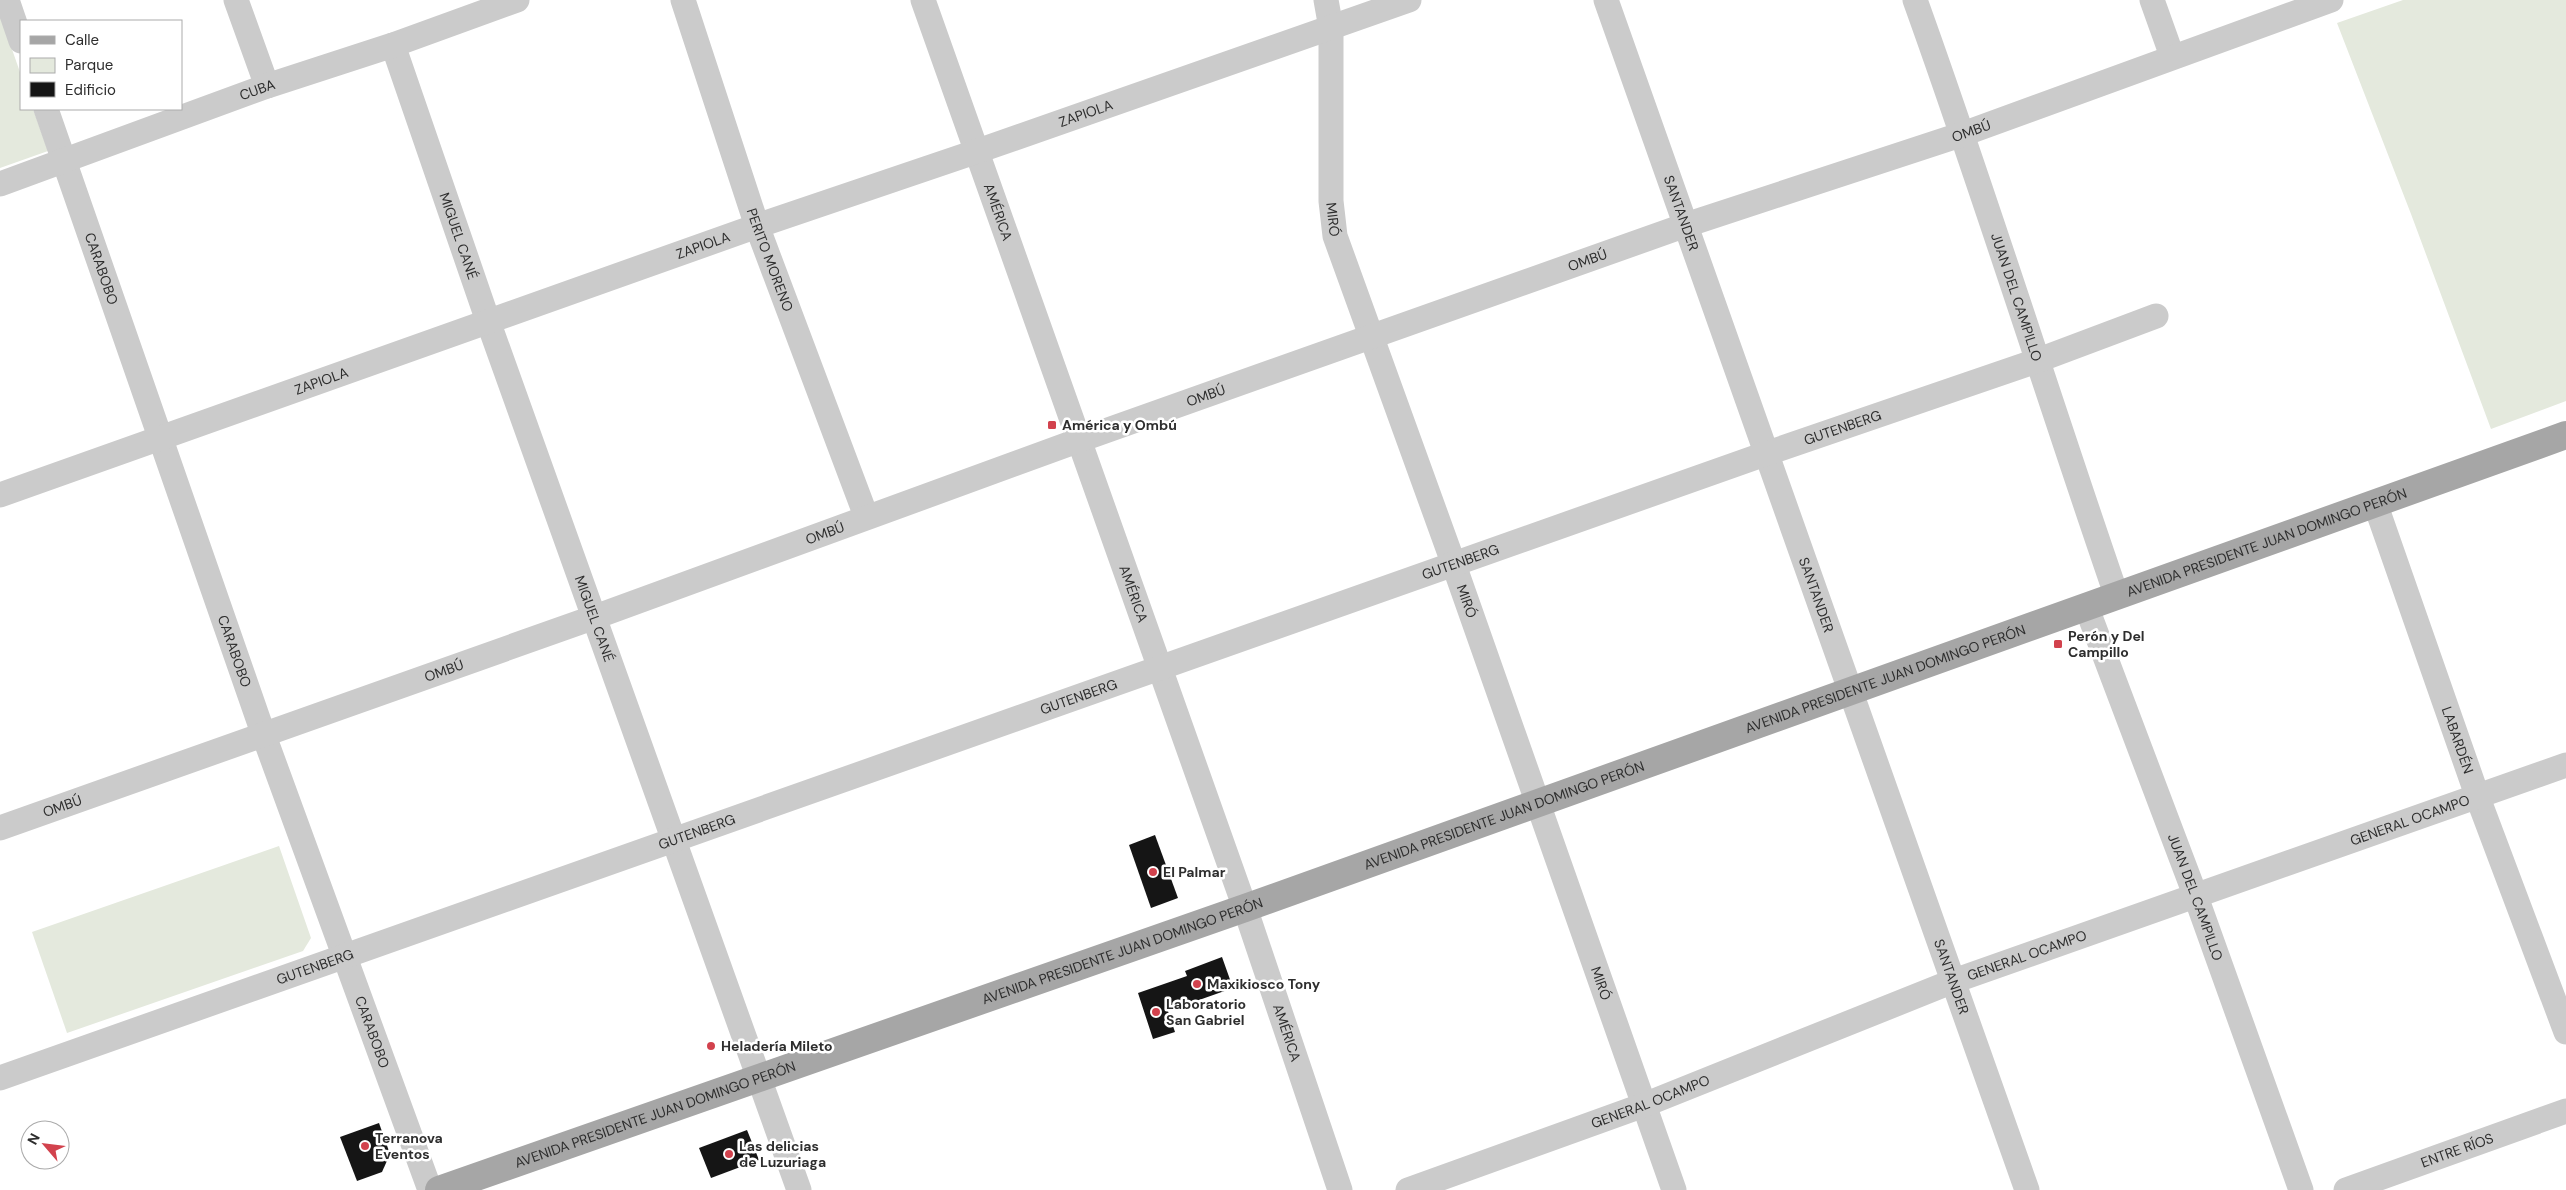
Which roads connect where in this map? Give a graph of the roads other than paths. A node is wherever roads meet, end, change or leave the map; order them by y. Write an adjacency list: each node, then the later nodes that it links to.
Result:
1 (6, 0): 14 (street)
2 (236, 0): 17 (street)
3 (517, 0): 12 (street, CUBA)
4 (683, 0): 23 (street, PERITO MORENO)
5 (923, 0): 20 (street, AMÉRICA)
6 (1326, 0): 13 (street, MIRÓ)
7 (1409, 0): 13 (street, ZAPIOLA)
8 (1606, 0): 24 (street, SANTANDER)
9 (1915, 0): 19 (street, JUAN DEL CAMPILLO)
10 (2152, 0): 16 (street)
11 (2331, 0): 16 (street, OMBÚ)
12 (466, 8): 15 (street, CUBA)
13 (1331, 28): 20 (street, ZAPIOLA); 27 (street, MIRÓ)
14 (20, 38)
15 (393, 45): 17 (street, CUBA); 26 (street, MIGUEL CANÉ)
16 (2172, 56): 19 (street, OMBÚ)
17 (267, 86): 21 (street, CUBA)
18 (46, 110): 21 (street, CARABOBO)
19 (1963, 134): 24 (street, OMBÚ); 28 (street, JUAN DEL CAMPILLO)
20 (975, 152): 23 (street, ZAPIOLA); 31 (street, AMÉRICA)
21 (65, 162): 22 (street, CUBA); 30 (street, CARABOBO)
22 (0, 184)
23 (757, 226): 26 (street, ZAPIOLA); 35 (street, PERITO MORENO)
24 (1686, 226): 27 (street, OMBÚ); 32 (street, SANTANDER)
25 (2156, 316): 28 (street, GUTENBERG)
26 (488, 321): 30 (street, ZAPIOLA); 39 (street, MIGUEL CANÉ)
27 (1371, 337): 31 (street, OMBÚ); 36 (street, MIRÓ)
28 (2036, 360): 32 (street, GUTENBERG); 37 (street, JUAN DEL CAMPILLO)
29 (2566, 435): 34 (main road, AVENIDA PRESIDENTE JUAN DOMINGO PERÓN)
30 (160, 438): 33 (street, ZAPIOLA); 42 (street, CARABOBO)
31 (1077, 441): 35 (street, OMBÚ); 40 (street, AMÉRICA)
32 (1765, 454): 36 (street, GUTENBERG); 41 (street, SANTANDER)
33 (0, 495)
34 (2375, 503): 37 (main road, AVENIDA PRESIDENTE JUAN DOMINGO PERÓN); 44 (street, LABARDÉN)
35 (866, 516): 39 (street, OMBÚ)
36 (1454, 565): 40 (street, GUTENBERG); 45 (street, MIRÓ)
37 (2116, 594): 38 (main road, AVENIDA PRESIDENTE JUAN DOMINGO PERÓN)
38 (2086, 606): 41 (main road, AVENIDA PRESIDENTE JUAN DOMINGO PERÓN); 48 (street, JUAN DEL CAMPILLO)
39 (595, 617): 42 (street, OMBÚ); 47 (street, MIGUEL CANÉ)
40 (1158, 670): 47 (street, GUTENBERG); 49 (street, AMÉRICA)
41 (1849, 691): 45 (main road, AVENIDA PRESIDENTE JUAN DOMINGO PERÓN); 51 (street, SANTANDER)
42 (262, 733): 46 (street, OMBÚ); 50 (street, CARABOBO)
43 (2566, 765): 44 (street, GENERAL OCAMPO)
44 (2478, 798): 48 (street, GENERAL OCAMPO); 52 (street, LABARDÉN)
45 (1536, 802): 49 (main road, AVENIDA PRESIDENTE JUAN DOMINGO PERÓN); 55 (street, MIRÓ)
46 (0, 828)
47 (675, 841): 50 (street, GUTENBERG); 54 (street, MIGUEL CANÉ)
48 (2196, 896): 51 (street, GENERAL OCAMPO); 64 (street, JUAN DEL CAMPILLO)
49 (1245, 908): 54 (main road, AVENIDA PRESIDENTE JUAN DOMINGO PERÓN); 60 (street, AMÉRICA)
50 (343, 956): 53 (street, GUTENBERG); 57 (street, CARABOBO)
51 (1951, 982): 55 (street, GENERAL OCAMPO); 63 (street, SANTANDER)
52 (2566, 1032)
53 (0, 1078)
54 (759, 1078): 58 (main road, AVENIDA PRESIDENTE JUAN DOMINGO PERÓN); 59 (street, MIGUEL CANÉ)
55 (1644, 1105): 61 (street, GENERAL OCAMPO); 62 (street, MIRÓ)
56 (2566, 1111): 65 (street, ENTRE RÍOS)
57 (430, 1190)
58 (439, 1190)
59 (798, 1190)
60 (1340, 1190)
61 (1408, 1190)
62 (1674, 1190)
63 (2027, 1190)
64 (2301, 1190)
65 (2346, 1190)

